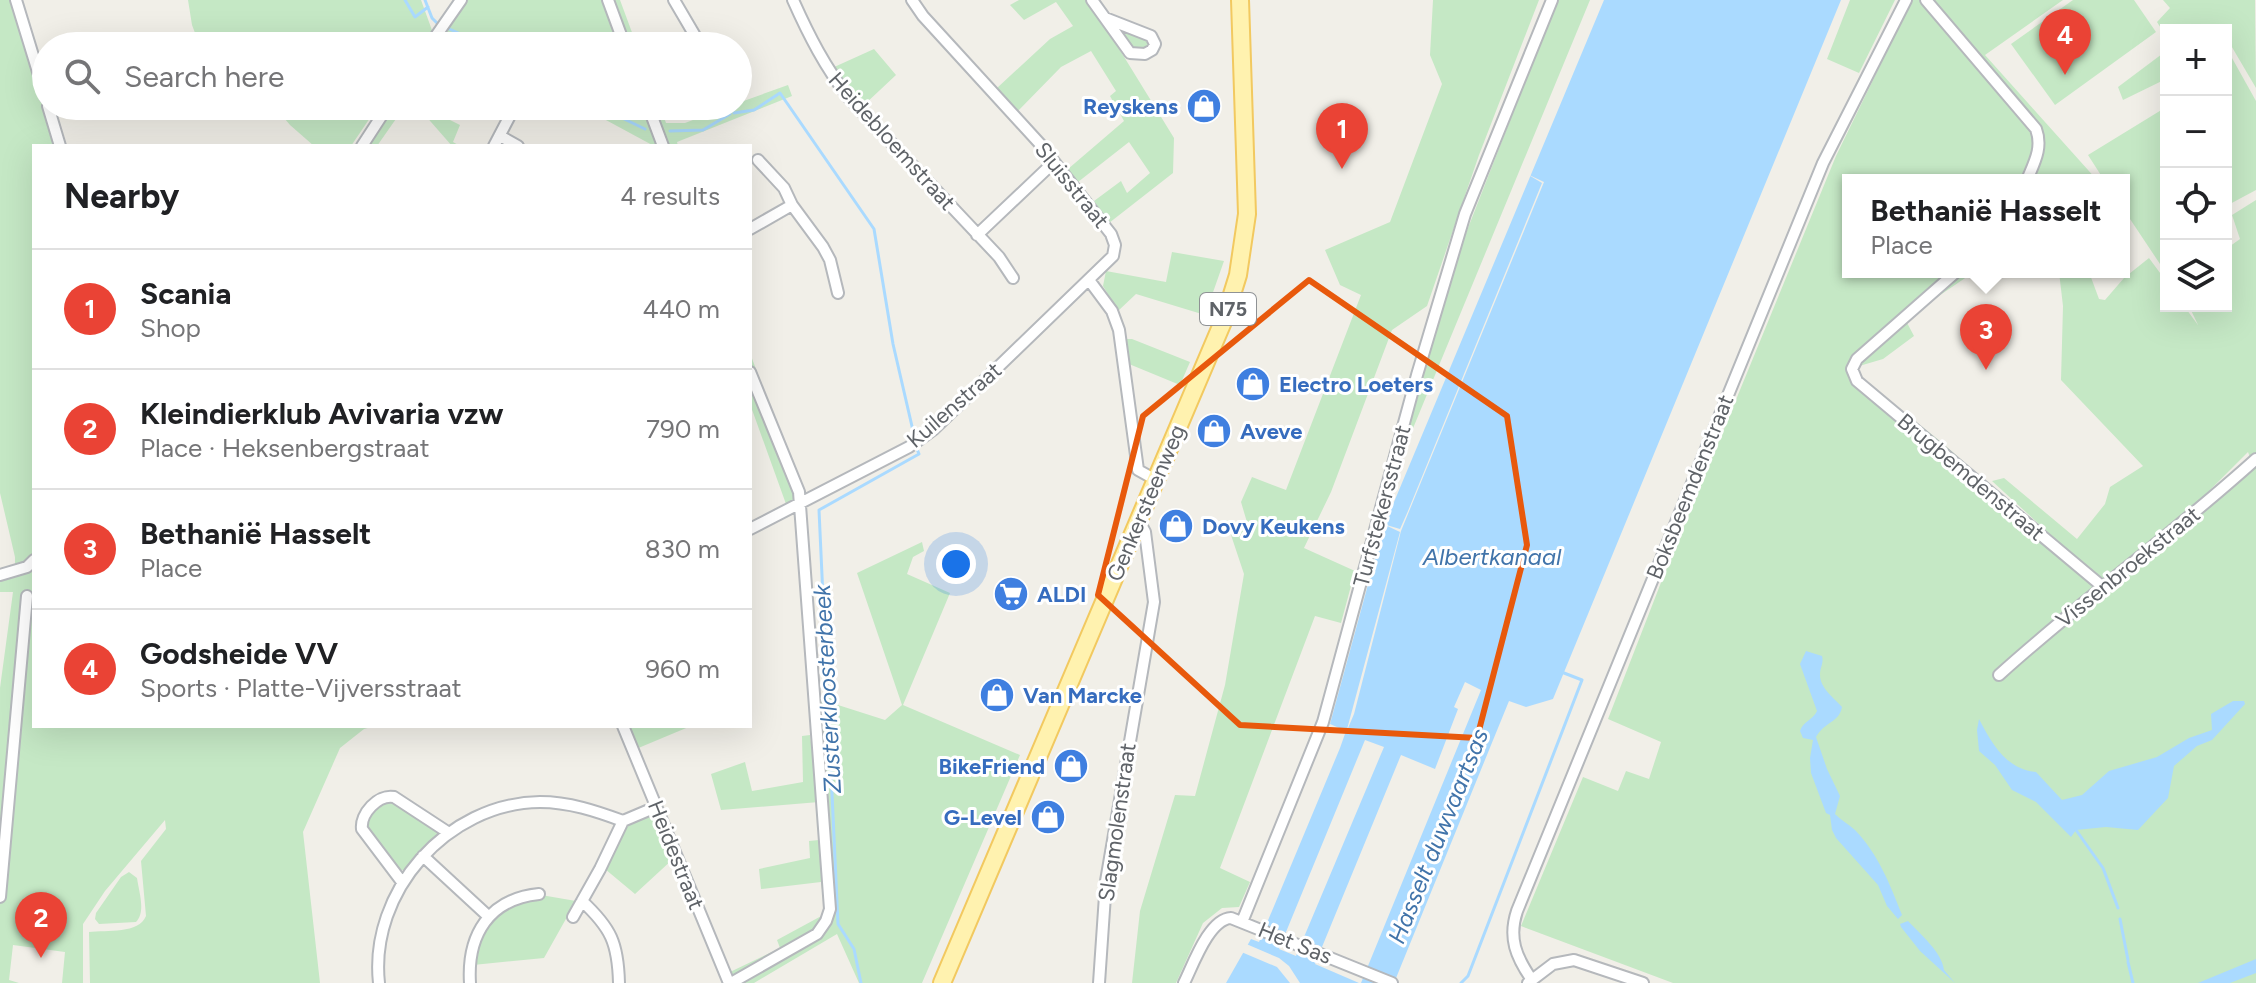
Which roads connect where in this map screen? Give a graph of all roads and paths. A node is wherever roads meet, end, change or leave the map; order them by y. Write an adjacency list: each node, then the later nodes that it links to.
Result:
1 (16, 0): 16 (street)
2 (461, 0): 13 (street)
3 (608, 0): 14 (street)
4 (674, 0): 15 (street)
5 (793, 0): 30 (street, Heidebloemstraat)
6 (912, 0): 26 (street, Sluisstraat)
7 (1092, 0): 12 (street)
8 (1240, 0): 37 (main road, Genkersteenweg / N75)
9 (1552, 0): 57 (street, Turfstekersstraat)
10 (1906, 0): 58 (street, Boksbeemdenstraat)
11 (1926, 0): 27 (street)
12 (1105, 18): 12 (street)
13 (439, 32)
14 (620, 32)
15 (693, 32)
16 (32, 52)
17 (52, 120): 22 (street)
18 (379, 120): 23 (street)
19 (508, 120): 21 (street)
20 (653, 120): 24 (street)
21 (497, 141)
22 (59, 144)
23 (363, 144)
24 (662, 144)
25 (758, 160): 28 (street)
26 (1054, 162): 30 (street); 33 (street, Sluisstraat)
27 (2029, 174)
28 (792, 205): 29 (street); 34 (street)
29 (752, 228)
30 (977, 235): 31 (street, Heidebloemstraat)
31 (1013, 278)
32 (1949, 278): 43 (street, Brugbemdenstraat)
33 (1089, 280): 37 (street); 38 (street, Kuilenstraat)
34 (838, 293)
35 (752, 377): 38 (street)
36 (2256, 459): 43 (street, Vissenbroekstraat)
37 (1156, 480): 39 (main road, Genkersteenweg / N75)
38 (800, 505): 40 (street, Kuilenstraat); 62 (street)
39 (1139, 521): 63 (main road, Genkersteenweg / N75); 64 (street, Slagmolenstraat)
40 (752, 528)
41 (32, 562): 42 (street)
42 (0, 575)
43 (2103, 587): 45 (street, Vissenbroekstraat)
44 (27, 596): 53 (street)
45 (1999, 675)
46 (624, 728): 47 (street, Heidestraat)
47 (656, 807): 48 (street); 62 (street, Heidestraat)
48 (623, 821): 49 (street); 54 (street)
49 (449, 833): 50 (street); 51 (street)
50 (423, 856): 51 (street); 55 (street)
51 (402, 882): 59 (street)
52 (531, 891): 55 (street)
53 (0, 897)
54 (582, 901): 56 (street); 61 (street)
55 (488, 916): 60 (street)
56 (573, 917)
57 (1247, 924): 65 (street); 66 (street, Het Sas)
58 (1530, 981): 67 (street)
59 (379, 983)
60 (470, 983)
61 (619, 983)
62 (730, 983)
63 (942, 983)
64 (1099, 983)
65 (1184, 983)
66 (1392, 983)
67 (1643, 983)

